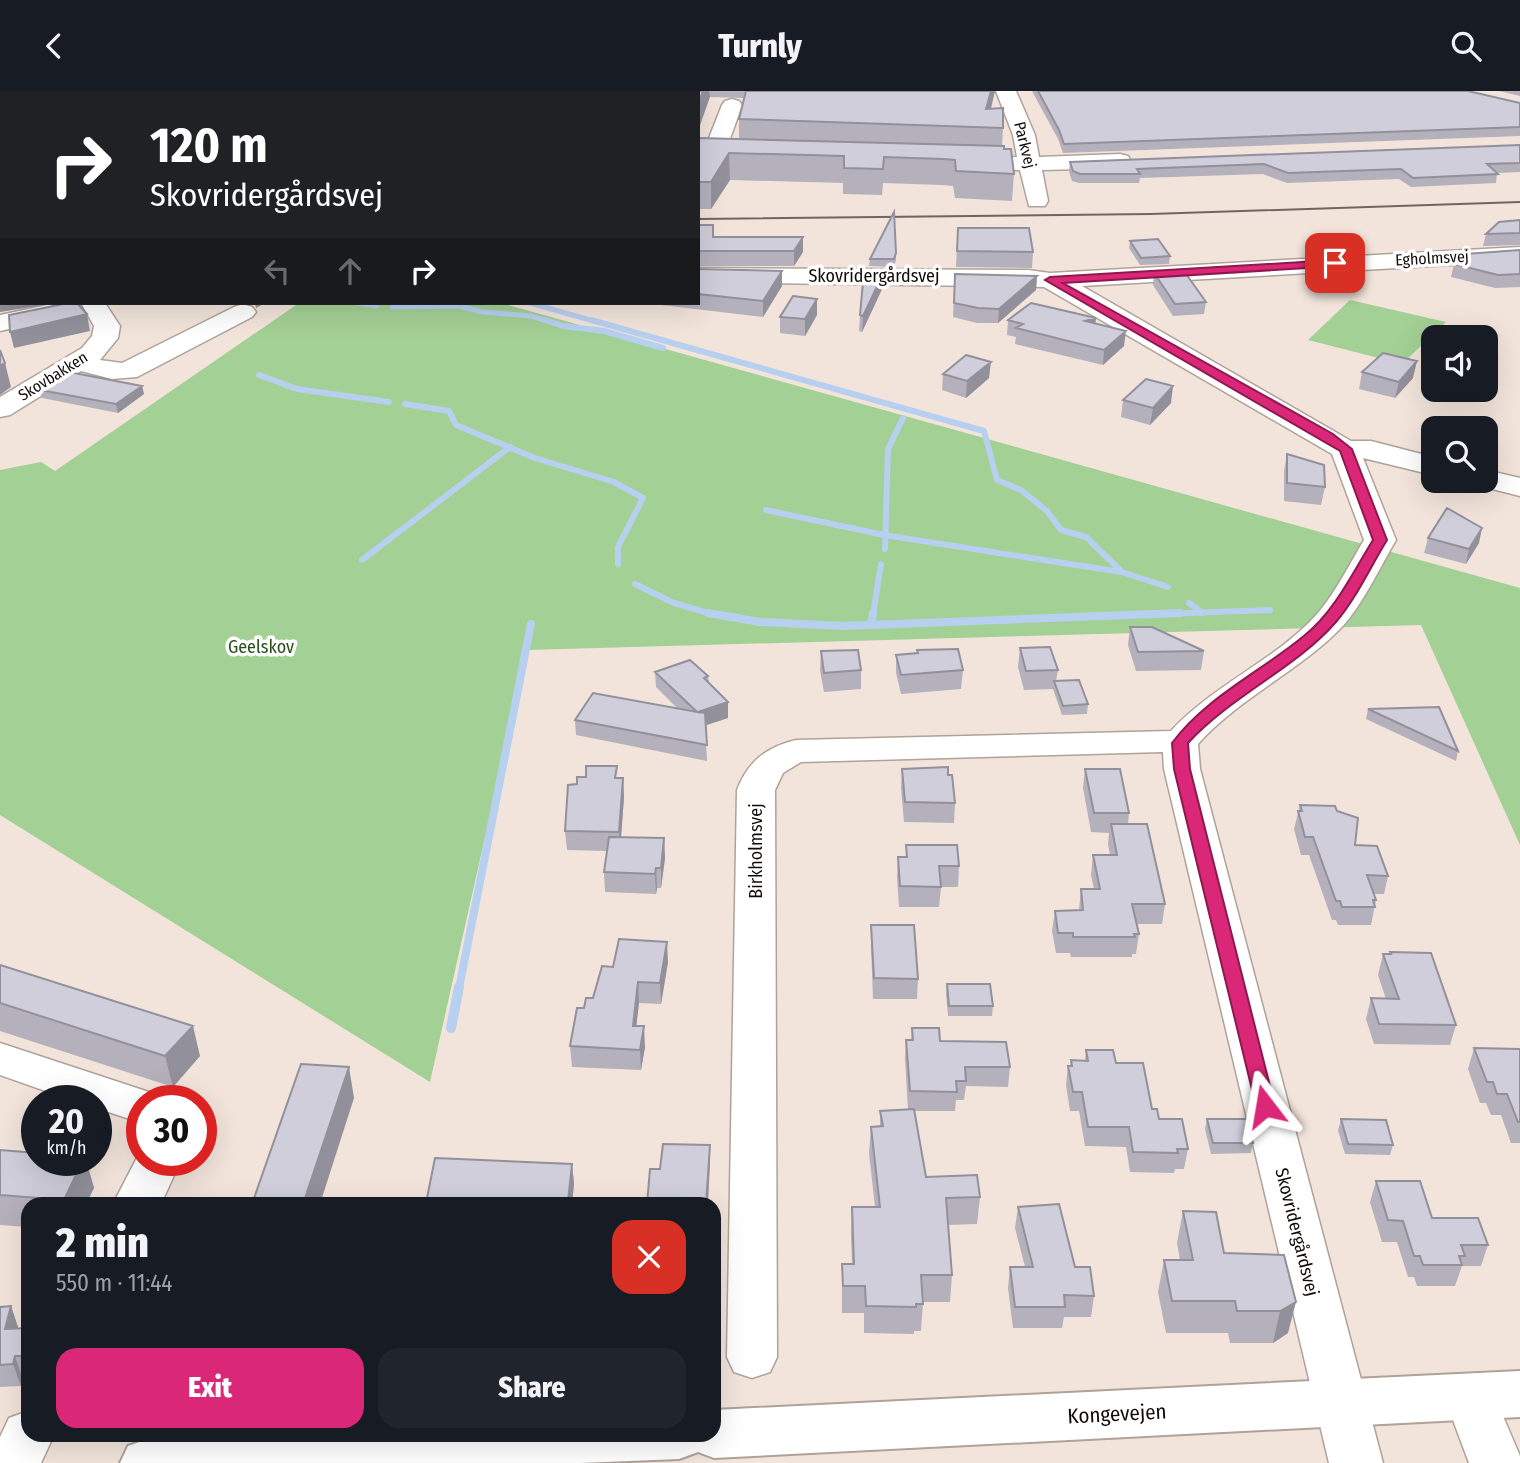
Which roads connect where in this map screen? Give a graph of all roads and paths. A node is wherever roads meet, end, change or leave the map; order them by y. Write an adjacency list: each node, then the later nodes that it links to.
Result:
1 (1006, 91): 7 (street, Parkvej)
2 (732, 105): 3 (street)
3 (706, 153): 4 (street)
4 (741, 154)
5 (1140, 160): 7 (street)
6 (947, 161): 7 (street)
7 (1030, 164): 8 (street, Parkvej)
8 (1037, 201)
9 (1520, 254): 11 (street, Egholmsvej)
10 (700, 275): 11 (street, Skovridergårdsvej)
11 (1050, 280): 18 (street, Skovridergårdsvej)
12 (85, 305): 15 (street)
13 (95, 305): 16 (street, Skovbakken)
14 (243, 312): 16 (street)
15 (0, 323)
16 (77, 362): 17 (street, Skovbakken)
17 (0, 409)
18 (1345, 449): 19 (street); 22 (street)
19 (1421, 463)
20 (1498, 482): 21 (street)
21 (1520, 487)
22 (1180, 743): 27 (street, Birkholmsvej); 29 (street, Skovridergårdsvej)
23 (0, 1059): 24 (street)
24 (126, 1102)
25 (150, 1176): 26 (street)
26 (140, 1197)
27 (752, 1357)
28 (1495, 1395): 29 (main road, Kongevejen); 36 (street)
29 (1339, 1403): 30 (main road, Kongevejen); 35 (street, Skovridergårdsvej)
30 (721, 1434)
31 (24, 1442): 33 (street)
32 (501, 1442): 34 (main road)
33 (15, 1463)
34 (148, 1463)
35 (1356, 1463)
36 (1496, 1463)

